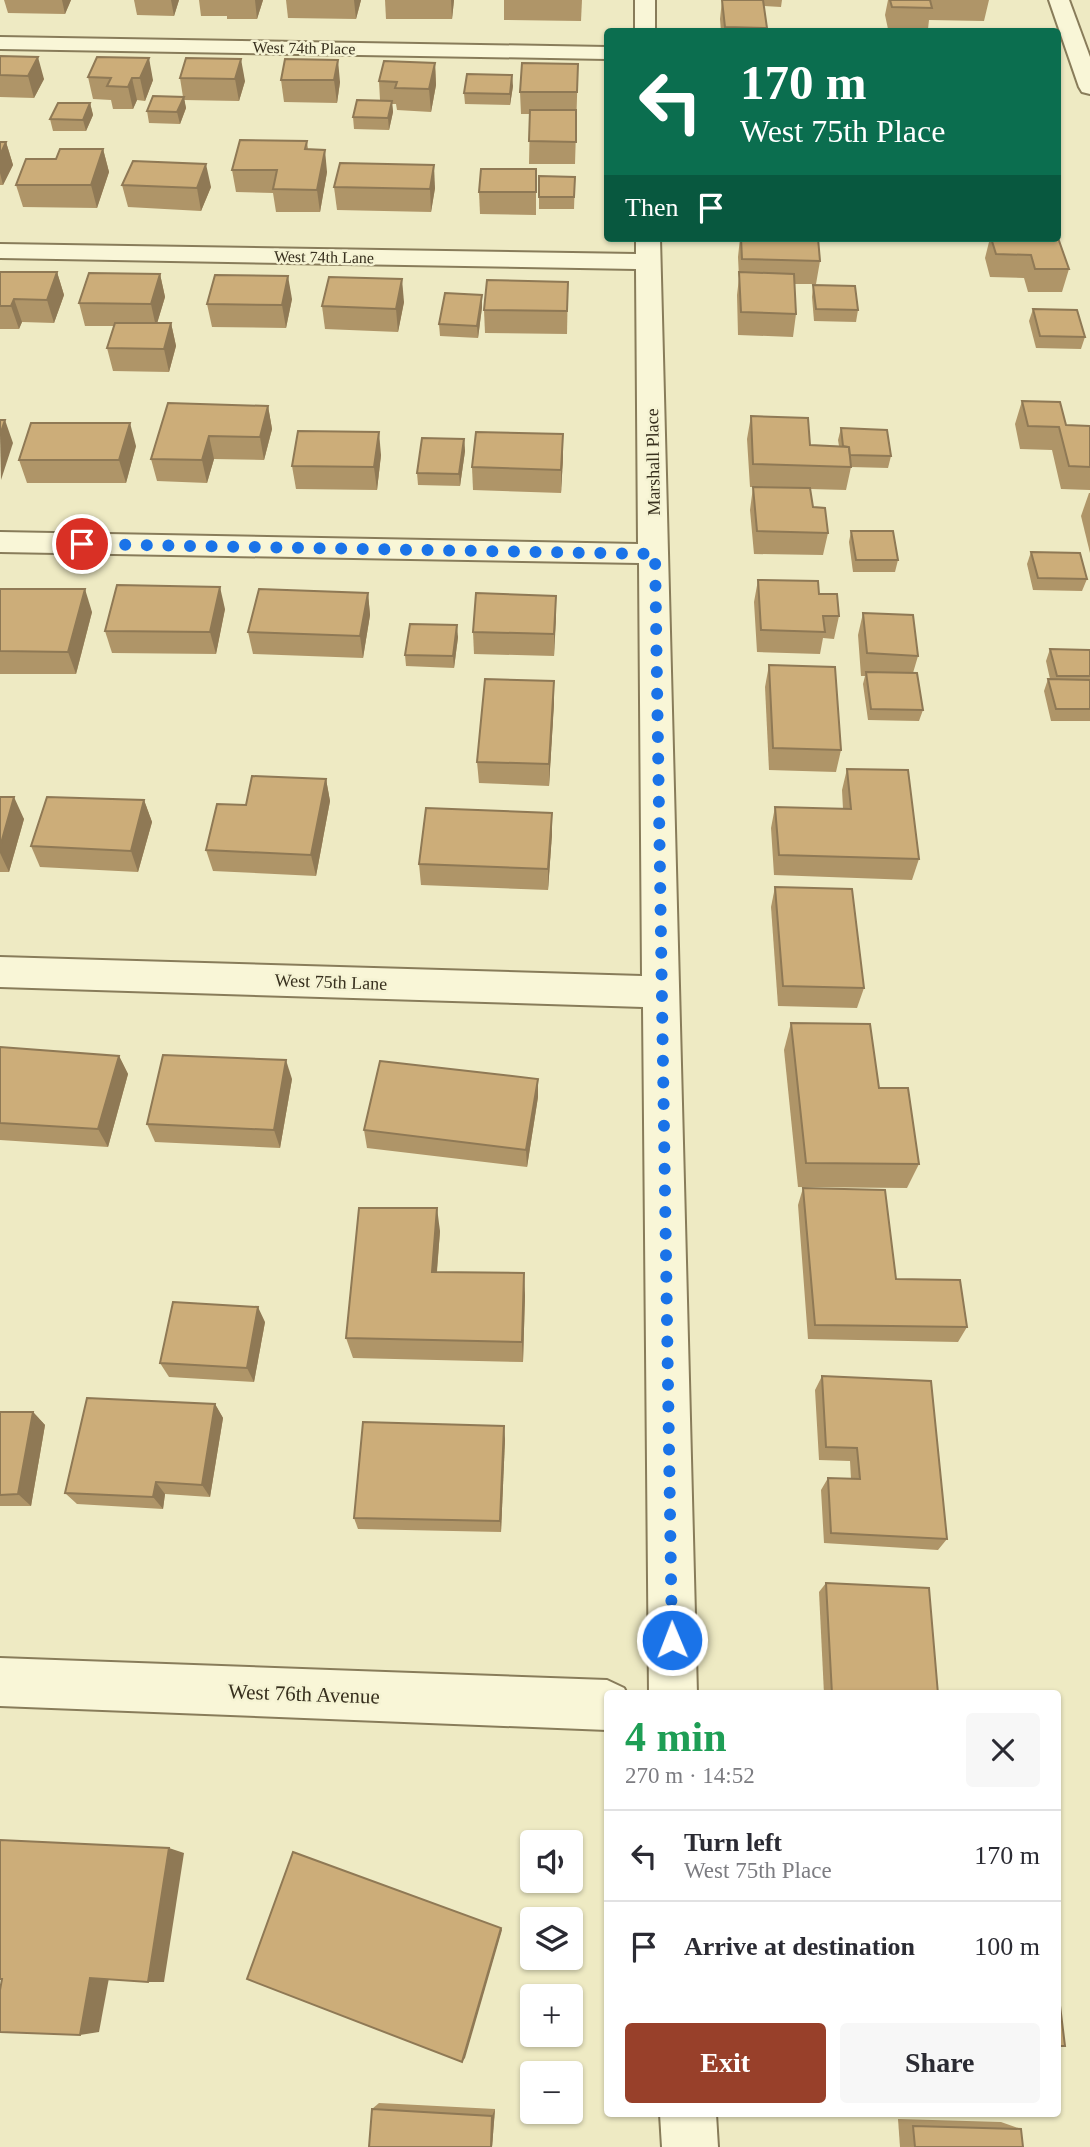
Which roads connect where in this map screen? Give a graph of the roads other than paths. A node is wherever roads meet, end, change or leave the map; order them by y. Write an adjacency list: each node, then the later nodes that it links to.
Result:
1 (645, 0): 3 (street)
2 (1059, 0): 6 (street)
3 (645, 28)
4 (0, 43): 5 (street, West 74th Place)
5 (604, 53)
6 (1090, 87)
7 (648, 250): 8 (street, West 74th Lane); 10 (street, Marshall Place)
8 (0, 251)
9 (0, 542): 10 (street)
10 (655, 554): 12 (street, Marshall Place)
11 (0, 972): 12 (street, West 75th Lane)
12 (661, 992): 14 (street, Marshall Place)
13 (0, 1682): 15 (street, West 76th Avenue)
14 (673, 1690)
15 (604, 1705)
16 (688, 2117): 17 (street)
17 (690, 2147)

